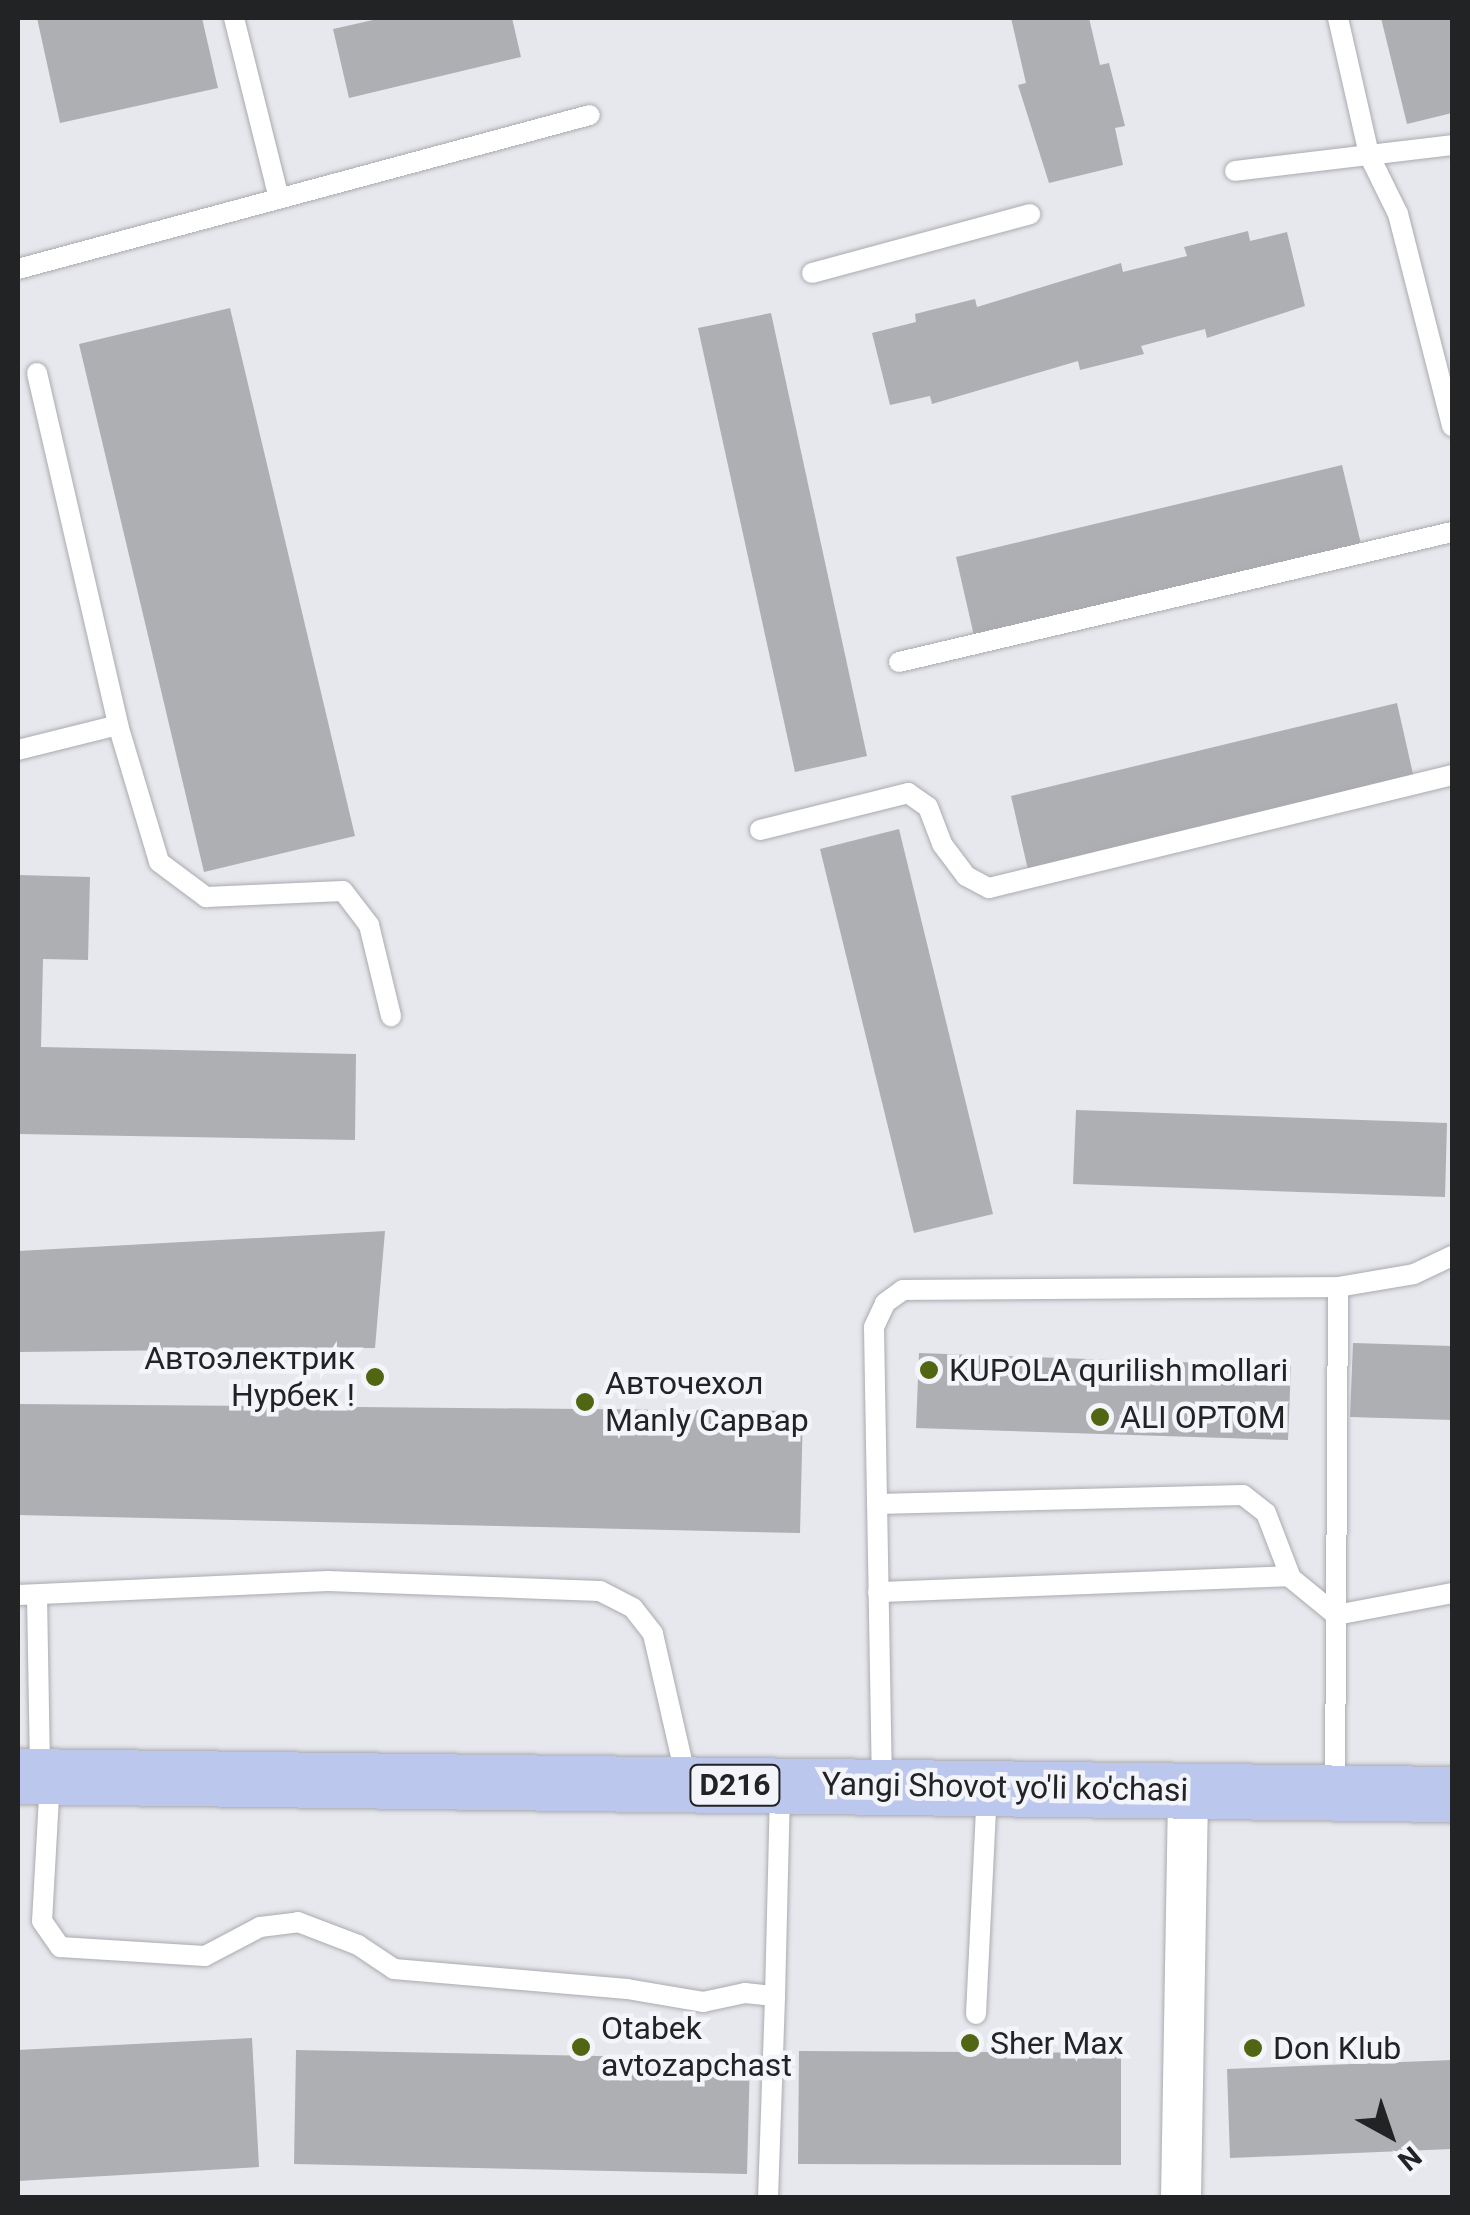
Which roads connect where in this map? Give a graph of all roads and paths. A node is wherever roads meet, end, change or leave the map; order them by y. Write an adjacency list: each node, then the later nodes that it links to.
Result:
1 (234, 18): 7 (lane)
2 (1338, 18): 5 (lane)
3 (590, 115): 7 (lane)
4 (1452, 145): 5 (lane)
5 (1368, 155): 6 (lane); 12 (lane)
6 (1235, 170)
7 (279, 198): 9 (lane)
8 (1030, 214): 10 (lane)
9 (18, 269)
10 (812, 273)
11 (37, 373): 15 (lane)
12 (1452, 426)
13 (1452, 532): 14 (lane)
14 (899, 662)
15 (118, 726): 16 (lane); 19 (lane)
16 (18, 750)
17 (1452, 775): 18 (lane)
18 (760, 830)
19 (390, 1016)
20 (1452, 1256): 21 (lane)
21 (1338, 1287): 22 (lane); 27 (lane)
22 (876, 1504): 23 (lane); 24 (lane)
23 (1290, 1576): 24 (lane); 27 (lane)
24 (878, 1592): 31 (lane)
25 (1452, 1593): 27 (lane)
26 (27, 1595): 28 (lane); 29 (lane)
27 (1336, 1615): 34 (lane)
28 (36, 1777): 29 (main road, Yangi Shovot yo'li ko'chasi / D216); 36 (lane)
29 (687, 1784): 30 (main road, Yangi Shovot yo'li ko'chasi / D216)
30 (780, 1785): 31 (main road, Yangi Shovot yo'li ko'chasi / D216); 36 (lane)
31 (882, 1786): 32 (main road, Yangi Shovot yo'li ko'chasi / D216)
32 (987, 1787): 33 (main road, Yangi Shovot yo'li ko'chasi / D216); 37 (lane)
33 (1188, 1789): 34 (main road, Yangi Shovot yo'li ko'chasi / D216); 39 (street)
34 (1335, 1792): 35 (main road, Yangi Shovot yo'li ko'chasi / D216)
35 (1452, 1794)
36 (775, 1996): 38 (lane)
37 (976, 2014)
38 (768, 2198)
39 (1181, 2198)

